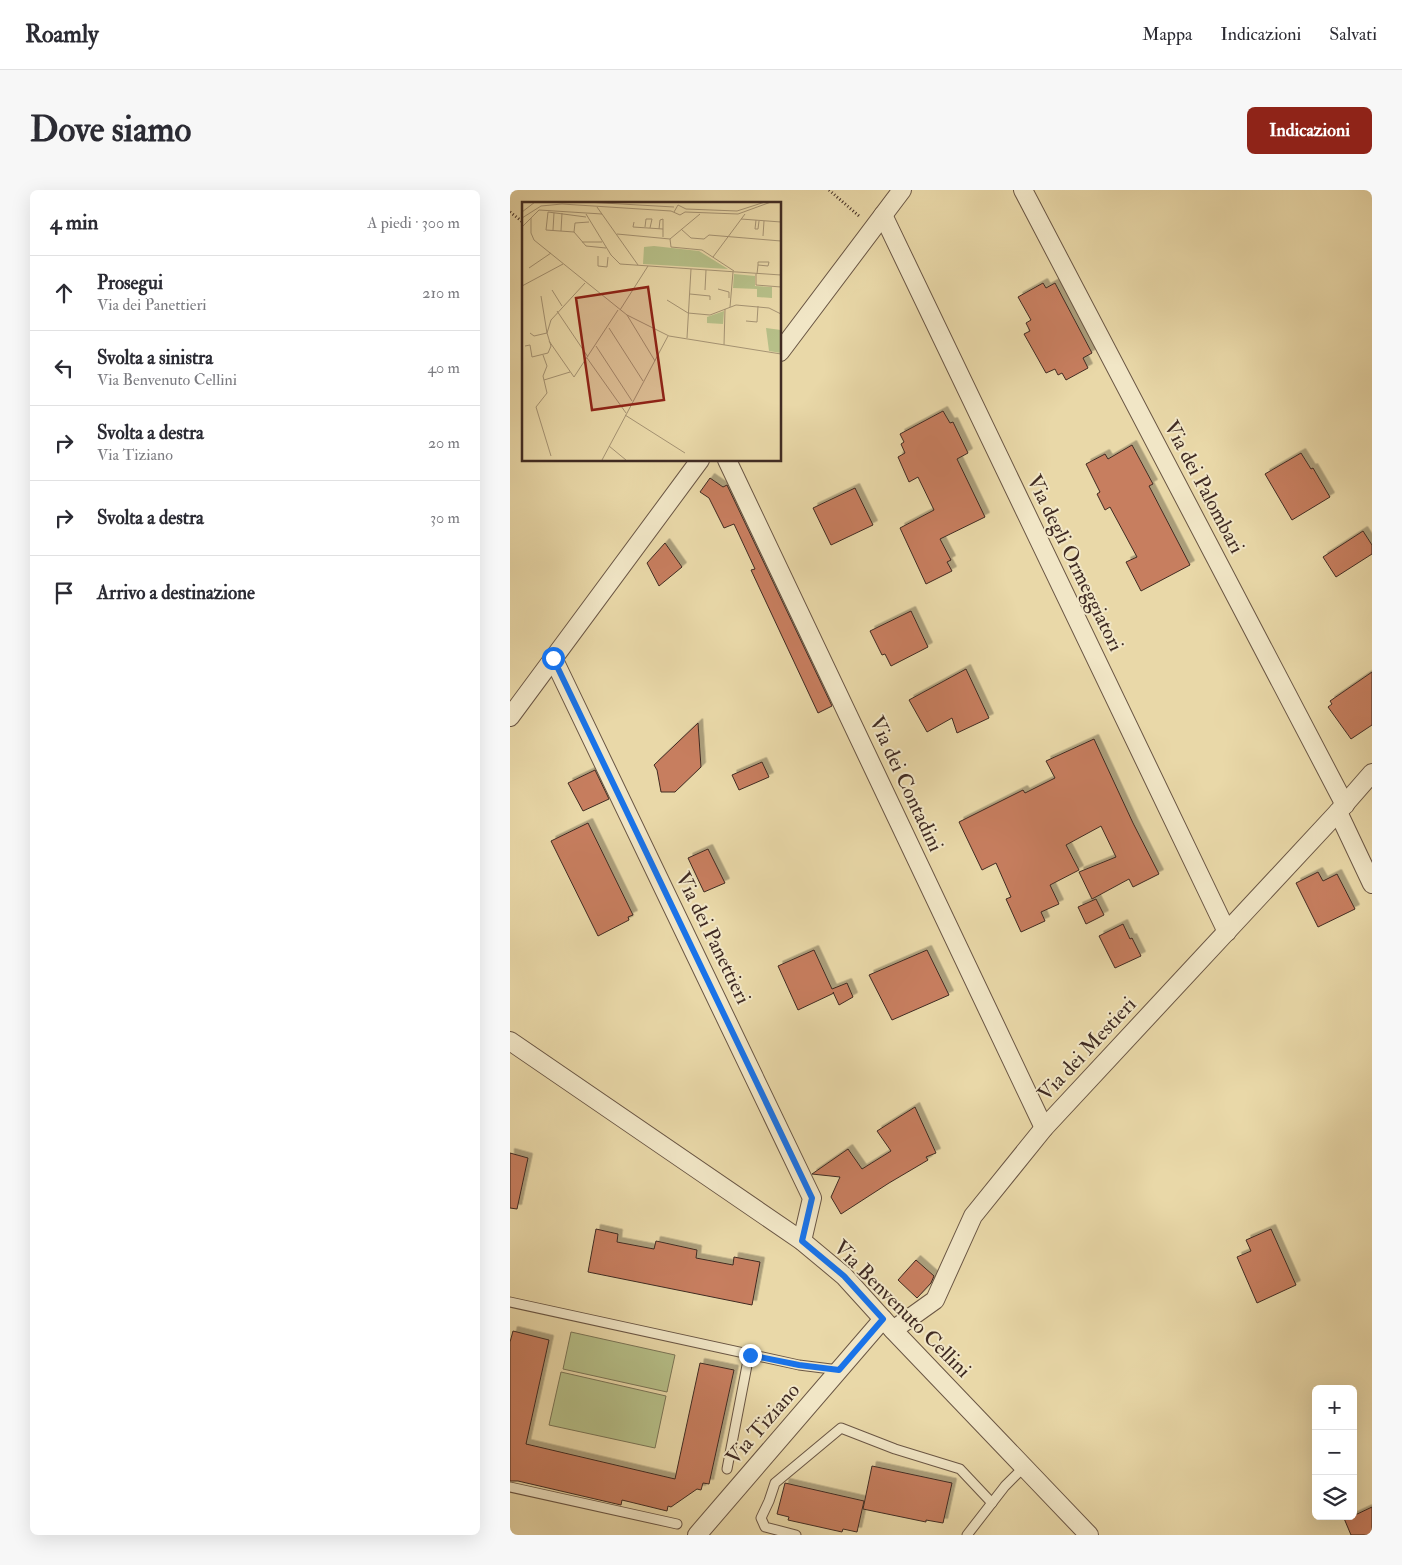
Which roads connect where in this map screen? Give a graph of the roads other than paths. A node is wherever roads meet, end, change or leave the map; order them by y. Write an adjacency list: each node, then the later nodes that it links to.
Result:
1 (902, 190): 3 (street)
2 (1023, 190): 10 (street, Via dei Palombari)
3 (878, 222): 4 (street); 12 (street, Via degli Ormeggiatori)
4 (781, 351)
5 (699, 461): 7 (street)
6 (727, 461): 14 (street, Via dei Contadini)
7 (553, 658): 8 (street); 15 (street, Via dei Panettieri)
8 (510, 716)
9 (1372, 772): 10 (street, Via dei Mestieri)
10 (1341, 809): 11 (street, Via dei Palombari); 12 (street, Via dei Mestieri)
11 (1372, 884)
12 (1227, 932): 14 (street, Via dei Mestieri)
13 (510, 1041): 15 (street, Via Benvenuto Cellini)
14 (1044, 1128): 17 (street, Via dei Mestieri)
15 (802, 1241): 17 (street, Via Benvenuto Cellini)
16 (510, 1302): 18 (lane)
17 (888, 1324): 19 (street, Via Tiziano); 20 (street, Via Benvenuto Cellini)
18 (750, 1355): 19 (lane); 21 (lane)
19 (839, 1370): 25 (street, Via Tiziano)
20 (1024, 1467): 23 (lane); 28 (street, Via Benvenuto Cellini)
21 (726, 1469)
22 (510, 1487): 24 (lane)
23 (992, 1503): 26 (lane); 27 (lane)
24 (677, 1524)
25 (697, 1535)
26 (796, 1535)
27 (970, 1535)
28 (1089, 1535)

